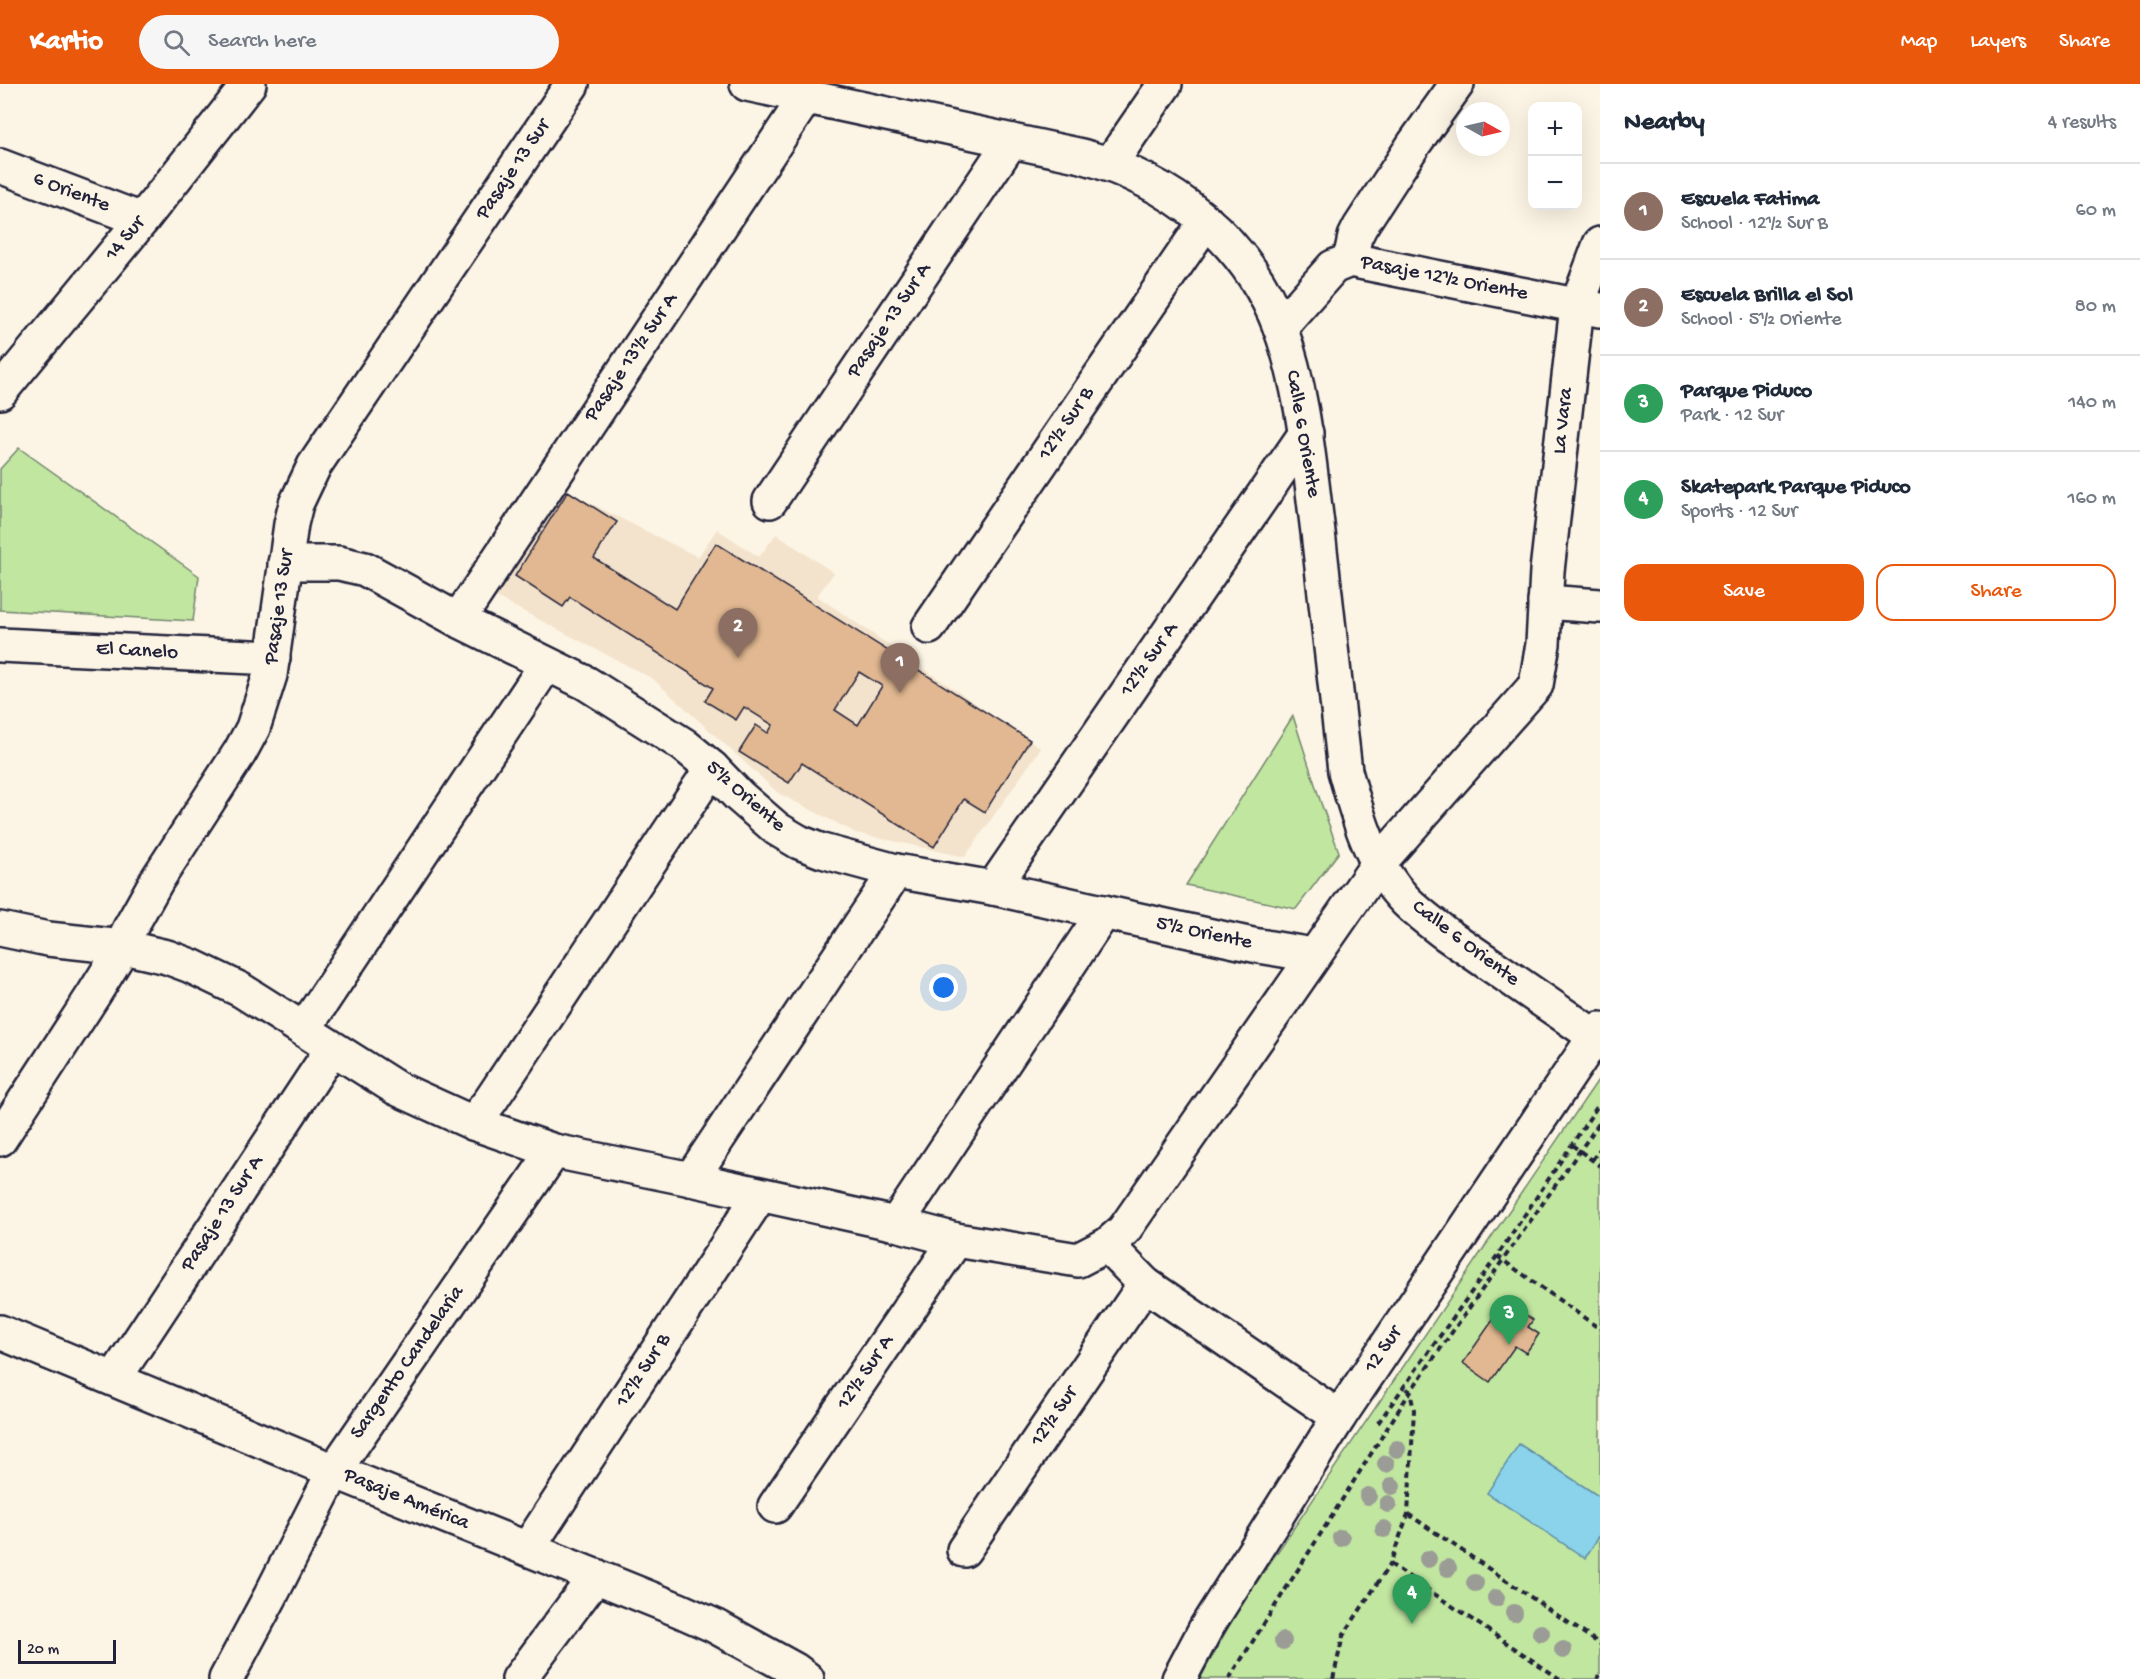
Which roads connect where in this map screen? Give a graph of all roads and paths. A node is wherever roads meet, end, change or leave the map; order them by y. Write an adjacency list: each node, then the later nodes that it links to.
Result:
1 (249, 84): 10 (street, 14 Sur)
2 (572, 84): 19 (street, Pasaje 13 Sur)
3 (747, 84): 6 (street, Calle 6 Oriente)
4 (1165, 84): 8 (street)
5 (1457, 84): 13 (street)
6 (806, 97): 7 (street, Calle 6 Oriente); 22 (street, Pasaje 13½ Sur A)
7 (1011, 141): 8 (street, Calle 6 Oriente); 18 (street, Pasaje 13 Sur A)
8 (1110, 164): 11 (street, Calle 6 Oriente)
9 (0, 166): 10 (street, 6 Oriente)
10 (142, 220): 16 (street, 14 Sur)
11 (1206, 220): 15 (street, Calle 6 Oriente); 23 (street, 12½ Sur B)
12 (1600, 243): 14 (street, La Vara)
13 (1350, 261): 14 (street, Pasaje 12½ Oriente); 15 (street, Pasaje 12½ Oriente)
14 (1588, 308): 20 (street, La Vara)
15 (1280, 327): 17 (street, Calle 6 Oriente)
16 (0, 392)
17 (1306, 433): 28 (street, Calle 6 Oriente); 30 (street, 12½ Sur A)
18 (770, 501)
19 (285, 563): 22 (street, 5½ Oriente); 25 (street, Pasaje 13 Sur)
20 (1545, 602): 21 (street); 28 (street, La Vara)
21 (1600, 606)
22 (458, 620): 26 (street, 5½ Oriente)
23 (929, 627)
24 (0, 645): 25 (street, El Canelo)
25 (273, 658): 33 (street, Pasaje 13 Sur)
26 (546, 665): 27 (street, 5½ Oriente); 35 (street)
27 (712, 768): 29 (street, 5½ Oriente); 40 (street)
28 (1378, 864): 34 (street, La Vara); 36 (street, Calle 6 Oriente)
29 (896, 871): 30 (street, 5½ Oriente); 48 (street)
30 (993, 888): 31 (street, 5½ Oriente)
31 (1104, 912): 34 (street, 5½ Oriente); 50 (street)
32 (0, 929): 33 (street, La Vara)
33 (123, 947): 35 (street, La Vara); 41 (street, Pasaje 13 Sur)
34 (1313, 956): 52 (street, La Vara)
35 (304, 1029): 37 (street, La Vara)
36 (1598, 1035): 61 (street, 12 Sur)
37 (332, 1048): 40 (street, La Vara); 58 (street, Pasaje 13 Sur A)
38 (1599, 1104): 42 (path)
39 (1600, 1122): 44 (path)
40 (473, 1123): 45 (street, La Vara)
41 (0, 1139)
42 (1572, 1145): 44 (path); 53 (path)
43 (1600, 1149): 46 (path)
44 (1580, 1150): 46 (path); 54 (path)
45 (554, 1151): 48 (street, La Vara); 63 (street, Sargento Candelaria)
46 (1592, 1160): 47 (path)
47 (1600, 1166)
48 (691, 1179): 49 (street, La Vara)
49 (760, 1195): 50 (street, La Vara); 66 (street, 12½ Sur B)
50 (896, 1224): 51 (street, La Vara)
51 (956, 1240): 52 (street, La Vara); 64 (street, 12½ Sur A)
52 (1107, 1245): 55 (street)
53 (1497, 1257): 54 (path); 59 (path)
54 (1503, 1260): 56 (path); 60 (path)
55 (1145, 1284): 61 (street); 67 (street, 12½ Sur)
56 (1600, 1329)
57 (0, 1332): 58 (street, Pasaje América)
58 (114, 1379): 63 (street, Pasaje América)
59 (1404, 1386): 60 (path); 62 (path)
60 (1410, 1392): 65 (path); 75 (path)
61 (1340, 1417): 74 (street, 12 Sur)
62 (1372, 1432)
63 (334, 1471): 66 (street, Pasaje América); 72 (street, Sargento Candelaria)
64 (775, 1506)
65 (1408, 1514): 68 (path); 70 (path)
66 (528, 1548): 69 (street, Pasaje América)
67 (964, 1550)
68 (1390, 1564): 76 (path); 77 (path)
69 (596, 1576): 71 (street, Pasaje América); 73 (street)
70 (1600, 1644)
71 (797, 1676)
72 (226, 1679)
73 (519, 1679)
74 (1179, 1679)
75 (1229, 1679)
76 (1333, 1679)
77 (1560, 1679)

